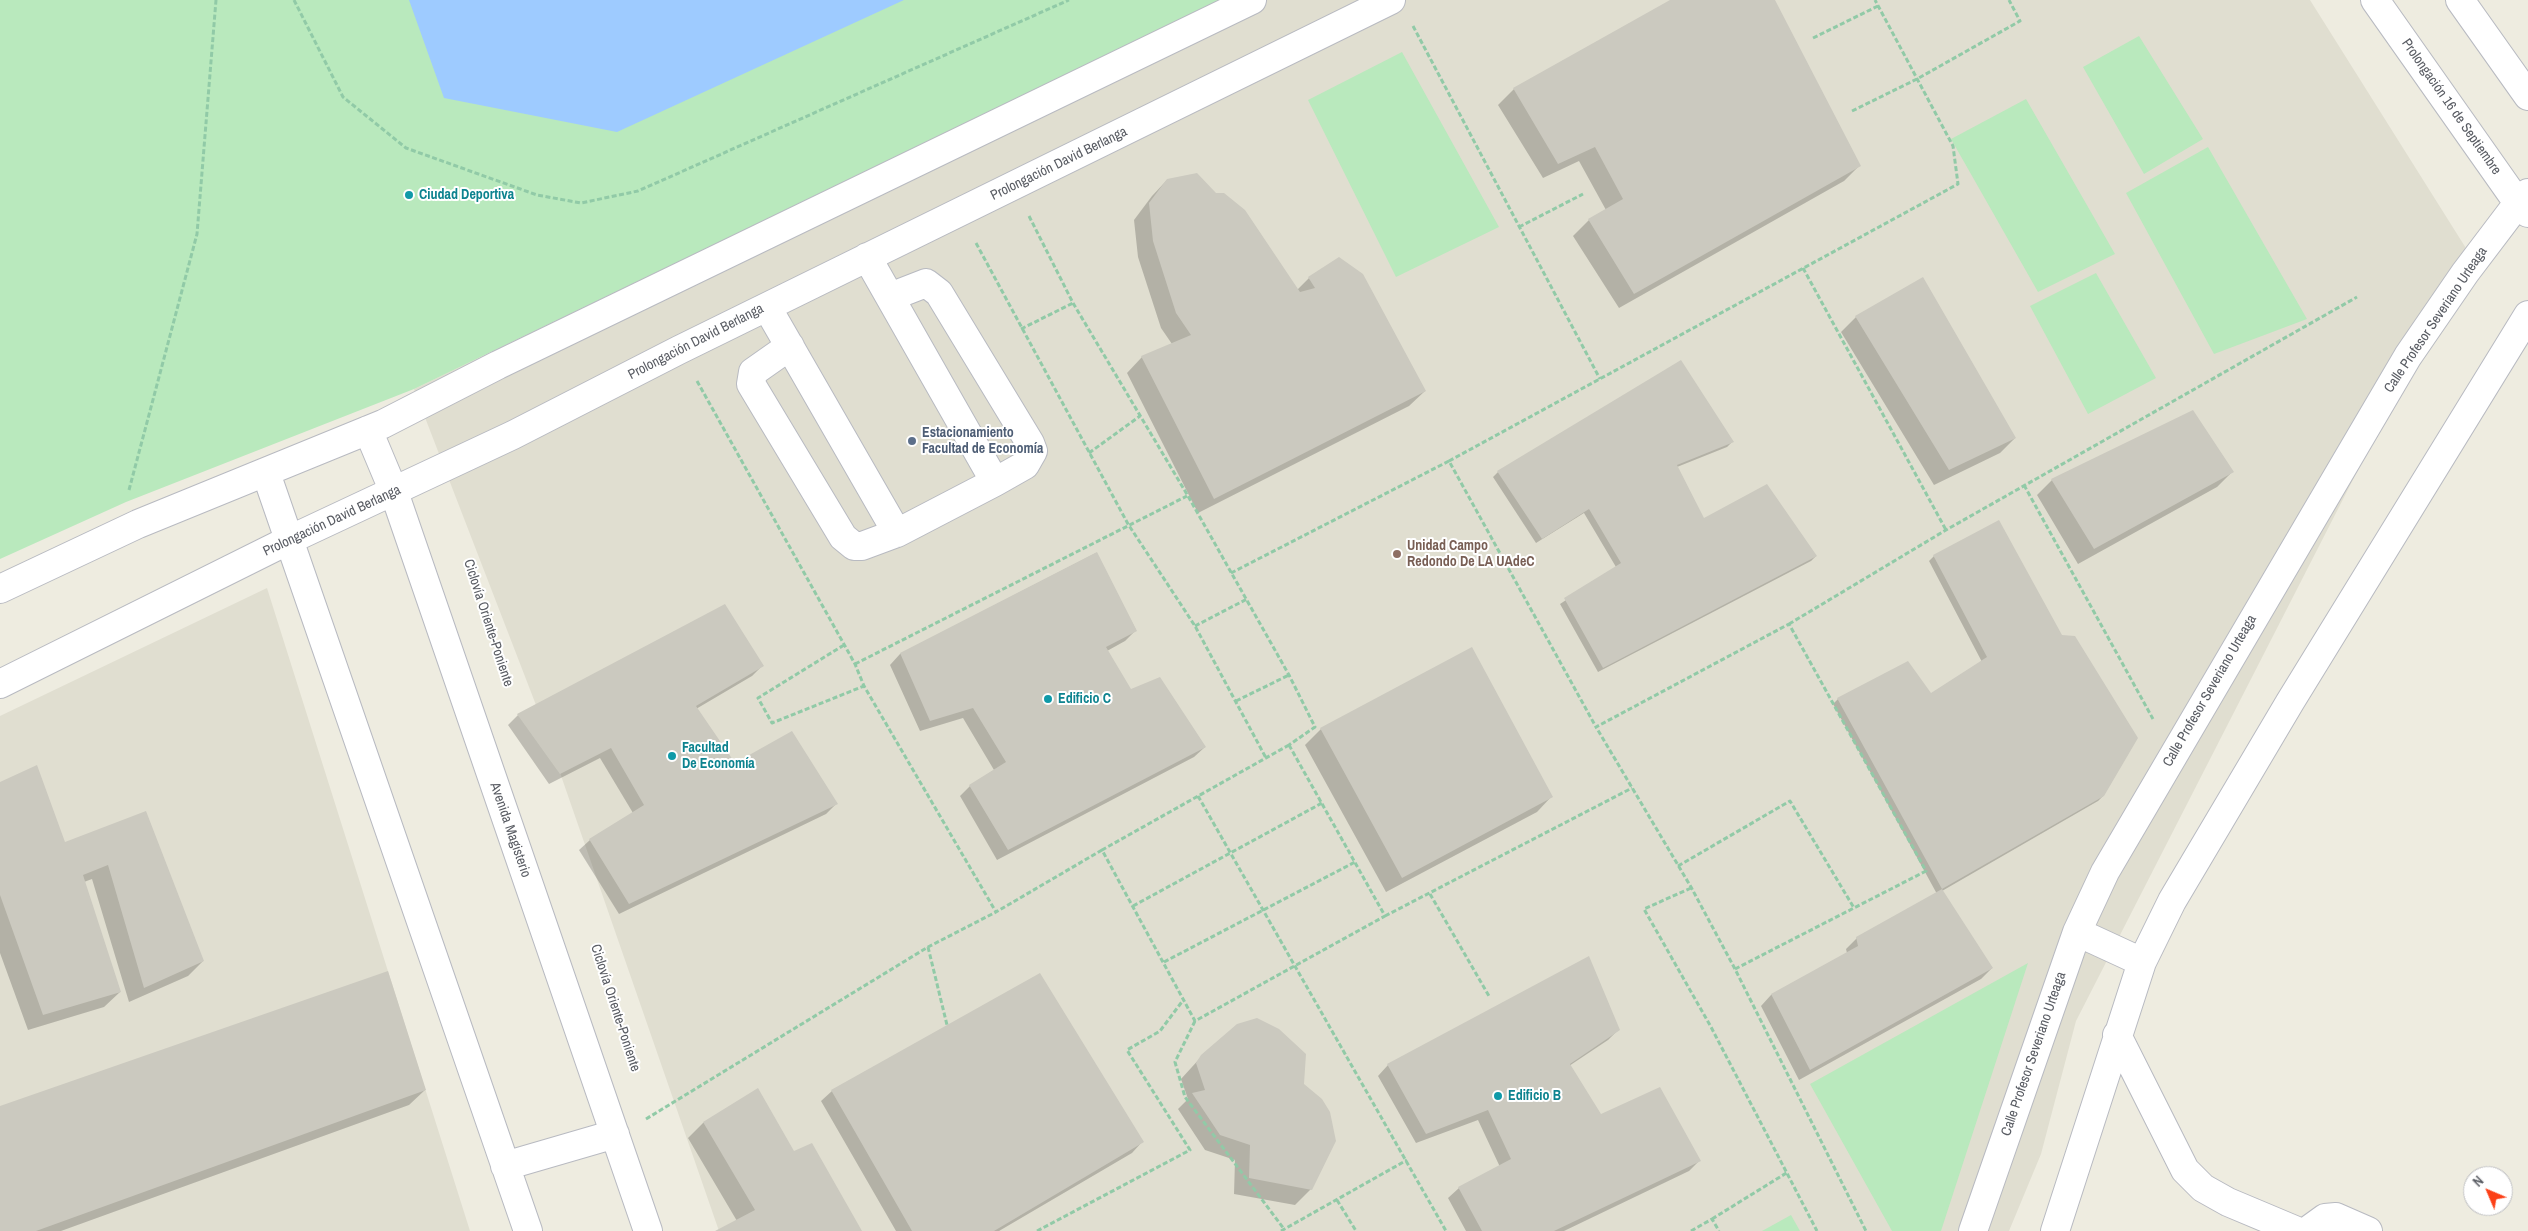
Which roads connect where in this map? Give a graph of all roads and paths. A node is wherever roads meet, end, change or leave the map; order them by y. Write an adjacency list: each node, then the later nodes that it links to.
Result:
1 (216, 0): 40 (path)
2 (294, 0): 3 (path)
3 (1069, 0)
4 (1252, 0): 33 (street)
5 (1391, 0): 16 (street, Prolongación David Berlanga)
6 (1875, 0): 10 (path)
7 (2009, 0): 13 (path)
8 (2375, 0): 18 (street, Prolongación 16 de Septiembre)
9 (2460, 0): 14 (street)
10 (1878, 6): 12 (path); 13 (path)
11 (1412, 25): 20 (path)
12 (1814, 38)
13 (1917, 79): 15 (path); 22 (path)
14 (2528, 96)
15 (1852, 112)
16 (1014, 186): 19 (street, Prolongación David Berlanga); 25 (path)
17 (1583, 194): 20 (path)
18 (2525, 203): 59 (street, Calle Profesor Severiano Urteaga)
19 (960, 212): 21 (street, Prolongación David Berlanga); 28 (path)
20 (1519, 227): 31 (path)
21 (867, 258): 23 (street); 26 (street, Prolongación David Berlanga)
22 (1803, 268): 31 (path); 43 (path)
23 (890, 297): 37 (street); 37 (street)
24 (2357, 297): 38 (path)
25 (1073, 303): 28 (path); 32 (path)
26 (767, 306): 29 (street); 30 (street, Prolongación David Berlanga)
27 (2528, 315): 78 (street)
28 (1021, 329): 34 (path)
29 (790, 346): 44 (street); 44 (street)
30 (679, 350): 39 (street, Prolongación David Berlanga); 51 (path)
31 (1600, 379): 35 (path)
32 (1140, 416): 34 (path); 41 (path)
33 (368, 430): 36 (street); 39 (street, Avenida Magisterio)
34 (1089, 453): 42 (path)
35 (1449, 461): 46 (path); 57 (path)
36 (266, 473): 45 (street); 47 (street)
37 (995, 482): 44 (street)
38 (2024, 485): 43 (path); 59 (path)
39 (394, 492): 45 (street, Prolongación David Berlanga); 87 (street, Avenida Magisterio)
40 (128, 493)
41 (1188, 496): 42 (path); 46 (path)
42 (1128, 524): 50 (path); 52 (path)
43 (1946, 530): 49 (path)
44 (897, 533)
45 (289, 540): 54 (street, Prolongación David Berlanga); 89 (street)
46 (1231, 573): 48 (path)
47 (0, 588)
48 (1246, 600): 50 (path); 53 (path)
49 (1789, 624): 57 (path); 71 (path)
50 (1195, 626): 56 (path)
51 (844, 644): 52 (path); 55 (path)
52 (855, 664): 55 (path)
53 (1289, 675): 56 (path); 58 (path)
54 (0, 684)
55 (864, 686): 73 (path)
56 (1236, 701): 60 (path)
57 (1596, 727): 61 (path)
58 (1288, 745): 60 (path); 63 (path)
59 (2173, 755): 75 (street, Calle Profesor Severiano Urteaga)
60 (1266, 758): 62 (path)
61 (1632, 788): 67 (path); 69 (path)
62 (1198, 796): 64 (path); 65 (path)
63 (1322, 803): 65 (path); 66 (path)
64 (1102, 850): 70 (path); 73 (path)
65 (1232, 852): 70 (path); 72 (path)
66 (1355, 862): 72 (path); 74 (path)
67 (1678, 866): 68 (path); 71 (path)
68 (1691, 888): 80 (path); 90 (path)
69 (1430, 894): 74 (path); 81 (path)
70 (1133, 906): 77 (path)
71 (1854, 908): 80 (path)
72 (1264, 910): 77 (path); 79 (path)
73 (996, 912): 76 (path)
74 (1385, 916): 79 (path)
75 (2077, 932): 78 (street); 103 (street, Calle Profesor Severiano Urteaga)
76 (928, 947): 84 (path); 86 (path)
77 (1164, 962): 82 (path)
78 (2142, 962): 85 (street)
79 (1296, 966): 83 (path); 88 (path)
80 (1735, 969): 102 (path)
81 (1489, 996)
82 (1184, 999): 83 (path); 96 (path)
83 (1196, 1021): 93 (path)
84 (946, 1025)
85 (2117, 1035): 104 (street); 105 (street)
86 (676, 1101)
87 (615, 1134): 89 (street); 95 (street, Avenida Magisterio)
88 (1407, 1160): 91 (path); 98 (path)
89 (505, 1166): 94 (street)
90 (1788, 1172): 92 (path); 101 (path)
91 (1337, 1200): 93 (path); 97 (path)
92 (1712, 1219): 99 (path); 100 (path)
93 (1283, 1230)
94 (528, 1231)
95 (648, 1231)
96 (1037, 1231)
97 (1356, 1231)
98 (1446, 1231)
99 (1691, 1231)
100 (1720, 1231)
101 (1817, 1231)
102 (1866, 1231)
103 (1973, 1231)
104 (2056, 1231)
105 (2297, 1231)
106 (2307, 1231): 107 (street)
107 (2368, 1231)

